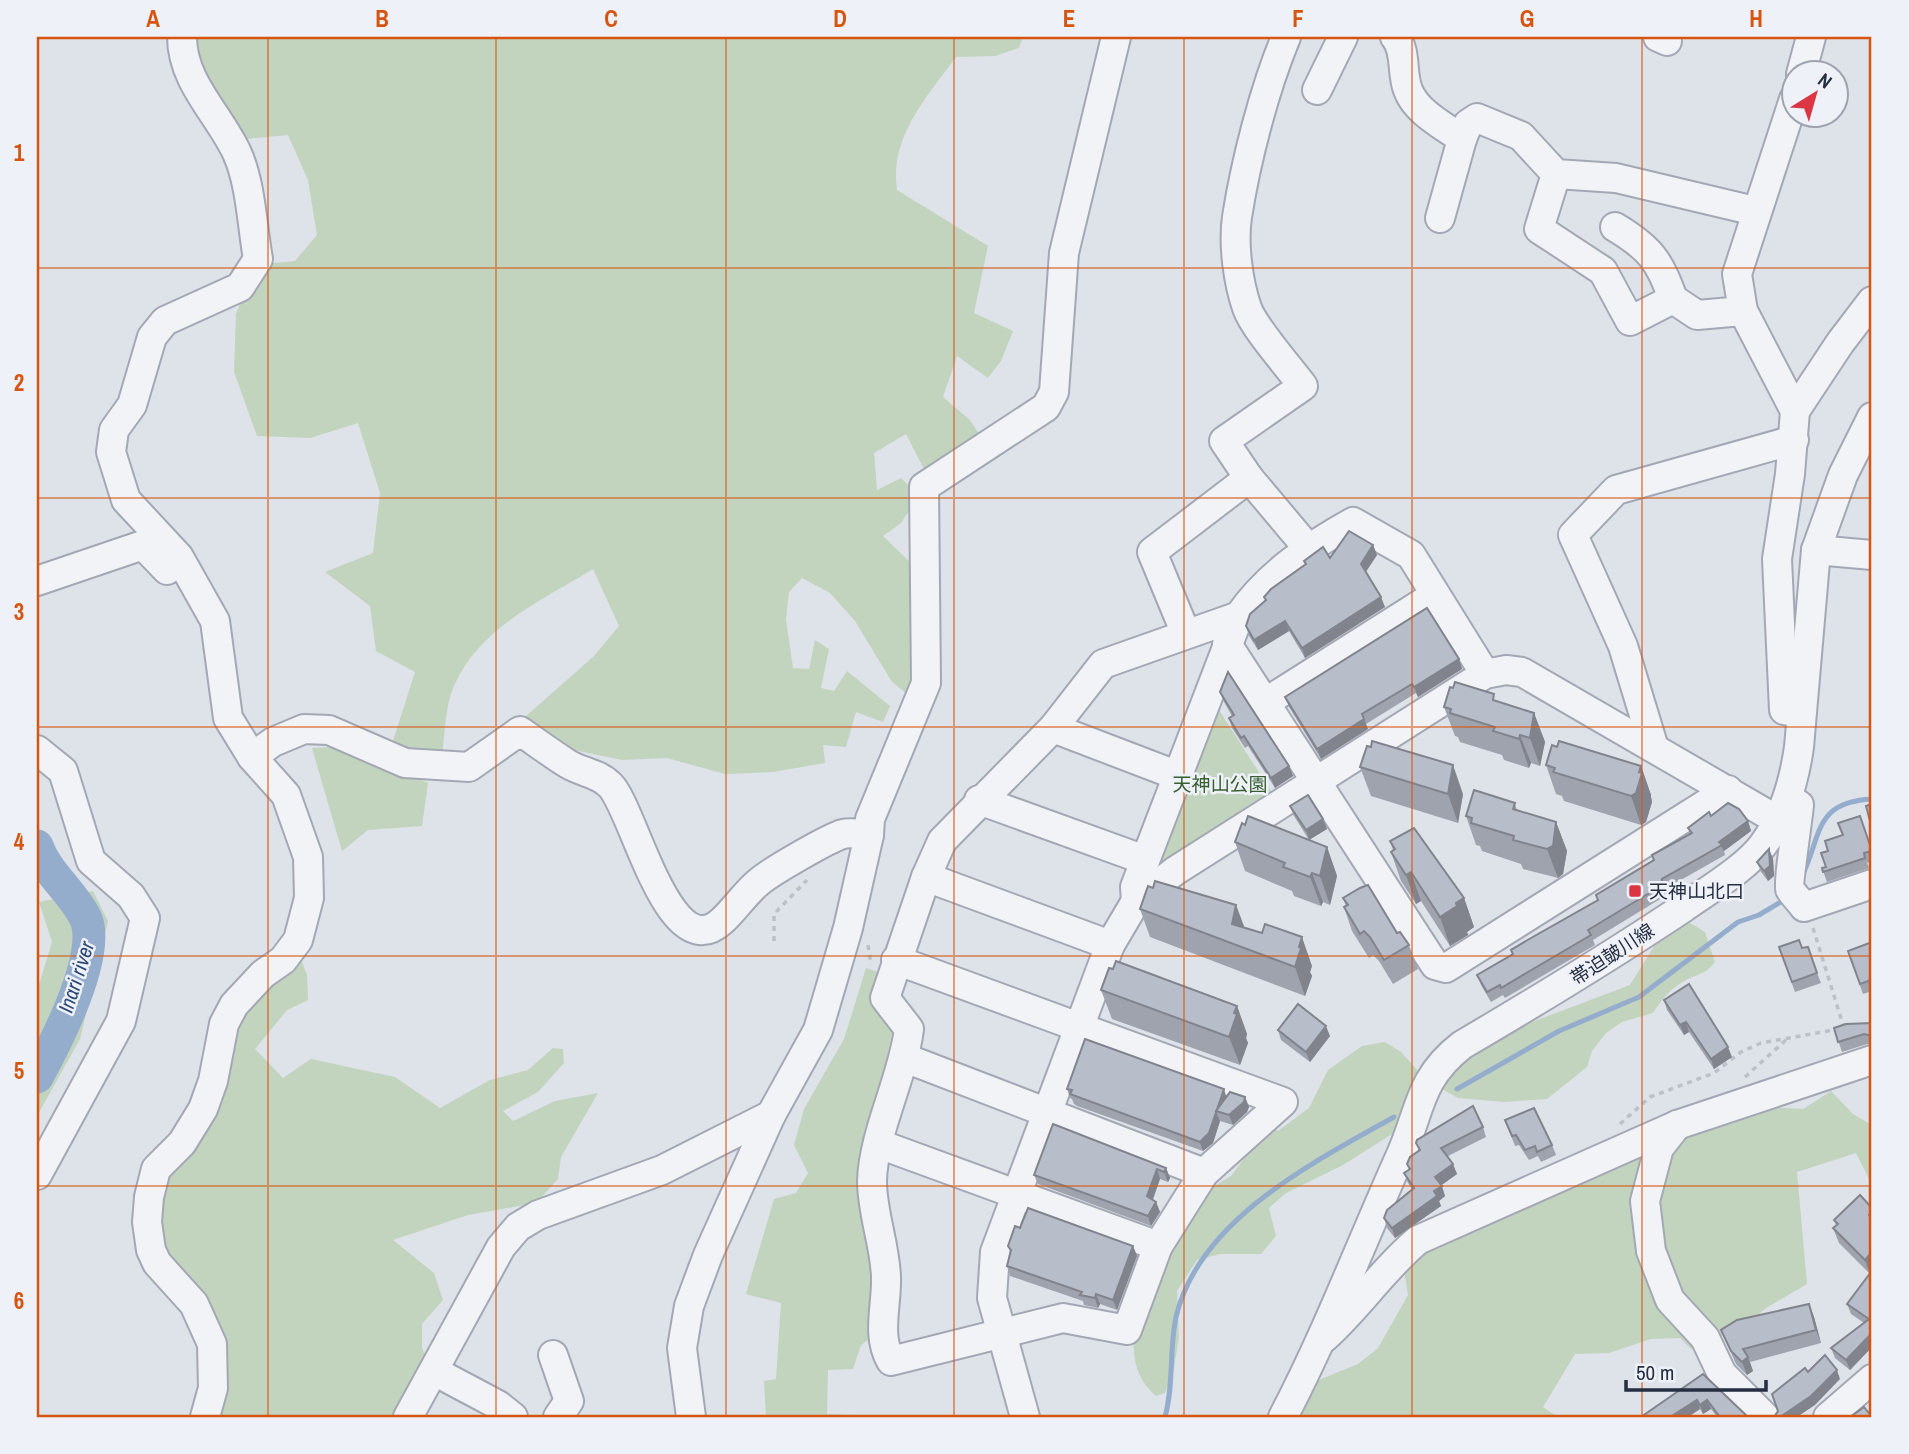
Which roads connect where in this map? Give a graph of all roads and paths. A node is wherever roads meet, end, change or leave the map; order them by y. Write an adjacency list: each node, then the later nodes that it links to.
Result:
1 (182, 37): 22 (street)
2 (1116, 37): 45 (street)
3 (1286, 37): 21 (street)
4 (1343, 37): 8 (street)
5 (1395, 37): 10 (street)
6 (1811, 37): 7 (street)
7 (1805, 60)
8 (1317, 90)
9 (1783, 130): 12 (street)
10 (1462, 139): 11 (street); 13 (street)
11 (1556, 174): 12 (street); 15 (street)
12 (1755, 211): 17 (street)
13 (1440, 218)
14 (1615, 227): 15 (street)
15 (1673, 299): 17 (street)
16 (1872, 302): 18 (street)
17 (1743, 311): 18 (street)
18 (1796, 411): 20 (street)
19 (1872, 417): 25 (street, 帯迫皷川線)
20 (1794, 440): 35 (street); 37 (street)
21 (1249, 478): 24 (street); 31 (street)
22 (126, 500): 23 (street); 30 (street)
23 (144, 545): 27 (street); 30 (street)
24 (1307, 547): 28 (street); 29 (street)
25 (1816, 550): 26 (street); 35 (street, 帯迫皷川線)
26 (1872, 555)
27 (37, 581)
28 (1435, 595): 33 (street); 34 (street)
29 (1239, 616): 31 (street); 32 (street)
30 (215, 621): 39 (street)
31 (1186, 634): 36 (street)
32 (1227, 644): 34 (street); 40 (street)
33 (1485, 674): 37 (street); 41 (street)
34 (1266, 702): 41 (street)
35 (1800, 713): 44 (street, 帯迫皷川線)
36 (1053, 728): 40 (street); 43 (street)
37 (1654, 748): 42 (street)
38 (37, 750): 68 (street)
39 (253, 757): 45 (street); 76 (street)
40 (1176, 775): 46 (street)
41 (1318, 782): 42 (street); 50 (street)
42 (1728, 790): 44 (street)
43 (979, 800): 46 (street); 48 (street)
44 (1783, 809): 51 (street); 72 (street, 帯迫皷川線)
45 (869, 835): 63 (street)
46 (1145, 860): 50 (street)
47 (811, 876): 52 (path)
48 (926, 877): 53 (street); 54 (street)
49 (1870, 893): 51 (street)
50 (1136, 901): 53 (street)
51 (1804, 907): 57 (path)
52 (774, 941)
53 (1110, 945): 55 (street)
54 (896, 960): 55 (street); 59 (street)
55 (1079, 1027): 62 (street); 67 (street)
56 (1853, 1027): 57 (path)
57 (1844, 1028): 58 (path)
58 (1788, 1039): 61 (path); 65 (path)
59 (905, 1058): 62 (street); 66 (street)
60 (1872, 1060): 61 (street)
61 (1719, 1110): 64 (street)
62 (1046, 1112): 67 (street); 69 (street)
63 (771, 1115): 74 (street); 80 (street)
64 (1677, 1125): 72 (street); 83 (street)
65 (1611, 1132)
66 (879, 1144): 69 (street); 71 (street)
67 (1204, 1173): 70 (street)
68 (37, 1175)
69 (1016, 1193): 70 (street); 71 (street)
70 (1158, 1246): 71 (street)
71 (1002, 1335): 81 (street)
72 (1324, 1338): 82 (street, 帯迫皷川線)
73 (553, 1354): 79 (street)
74 (434, 1371): 77 (street); 78 (street)
75 (1872, 1379): 84 (street)
76 (205, 1417)
77 (408, 1417)
78 (513, 1417)
79 (558, 1417)
80 (691, 1417)
81 (1025, 1417)
82 (1283, 1417)
83 (1765, 1417)
84 (1828, 1417)

